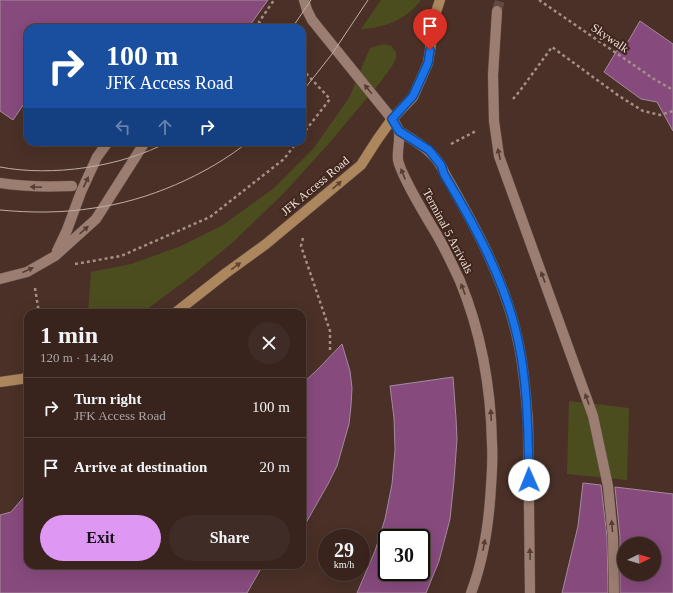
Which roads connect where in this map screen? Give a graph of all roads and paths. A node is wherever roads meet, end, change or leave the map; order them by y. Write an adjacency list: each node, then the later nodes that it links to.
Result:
1 (274, 0): 6 (path)
2 (304, 0): 11 (street, one-way to 2)
3 (440, 0): 11 (street, JFK Access Road)
4 (539, 0): 9 (path, Skywalk)
5 (497, 11): 31 (street, one-way to 5, bridge)
6 (261, 24)
7 (552, 47): 10 (path)
8 (306, 73): 12 (path)
9 (673, 90)
10 (673, 112)
11 (392, 119): 13 (street); 25 (street, JFK Access Road, one-way to 11)
12 (306, 130)
13 (399, 131): 29 (street, Terminal 5 Arrivals, one-way to 13); 30 (street, one-way to 13)
14 (105, 146): 20 (street, one-way to 14)
15 (142, 146): 20 (street, one-way to 15)
16 (294, 146): 21 (path)
17 (0, 183): 18 (street, one-way to 17)
18 (72, 186)
19 (304, 235): 26 (path)
20 (55, 256): 22 (street, one-way to 20)
21 (69, 264)
22 (0, 279)
23 (34, 285): 24 (path)
24 (38, 309)
25 (180, 309)
26 (330, 350)
27 (24, 379): 28 (street)
28 (0, 382)
29 (471, 593)
30 (530, 593)
31 (614, 593)

